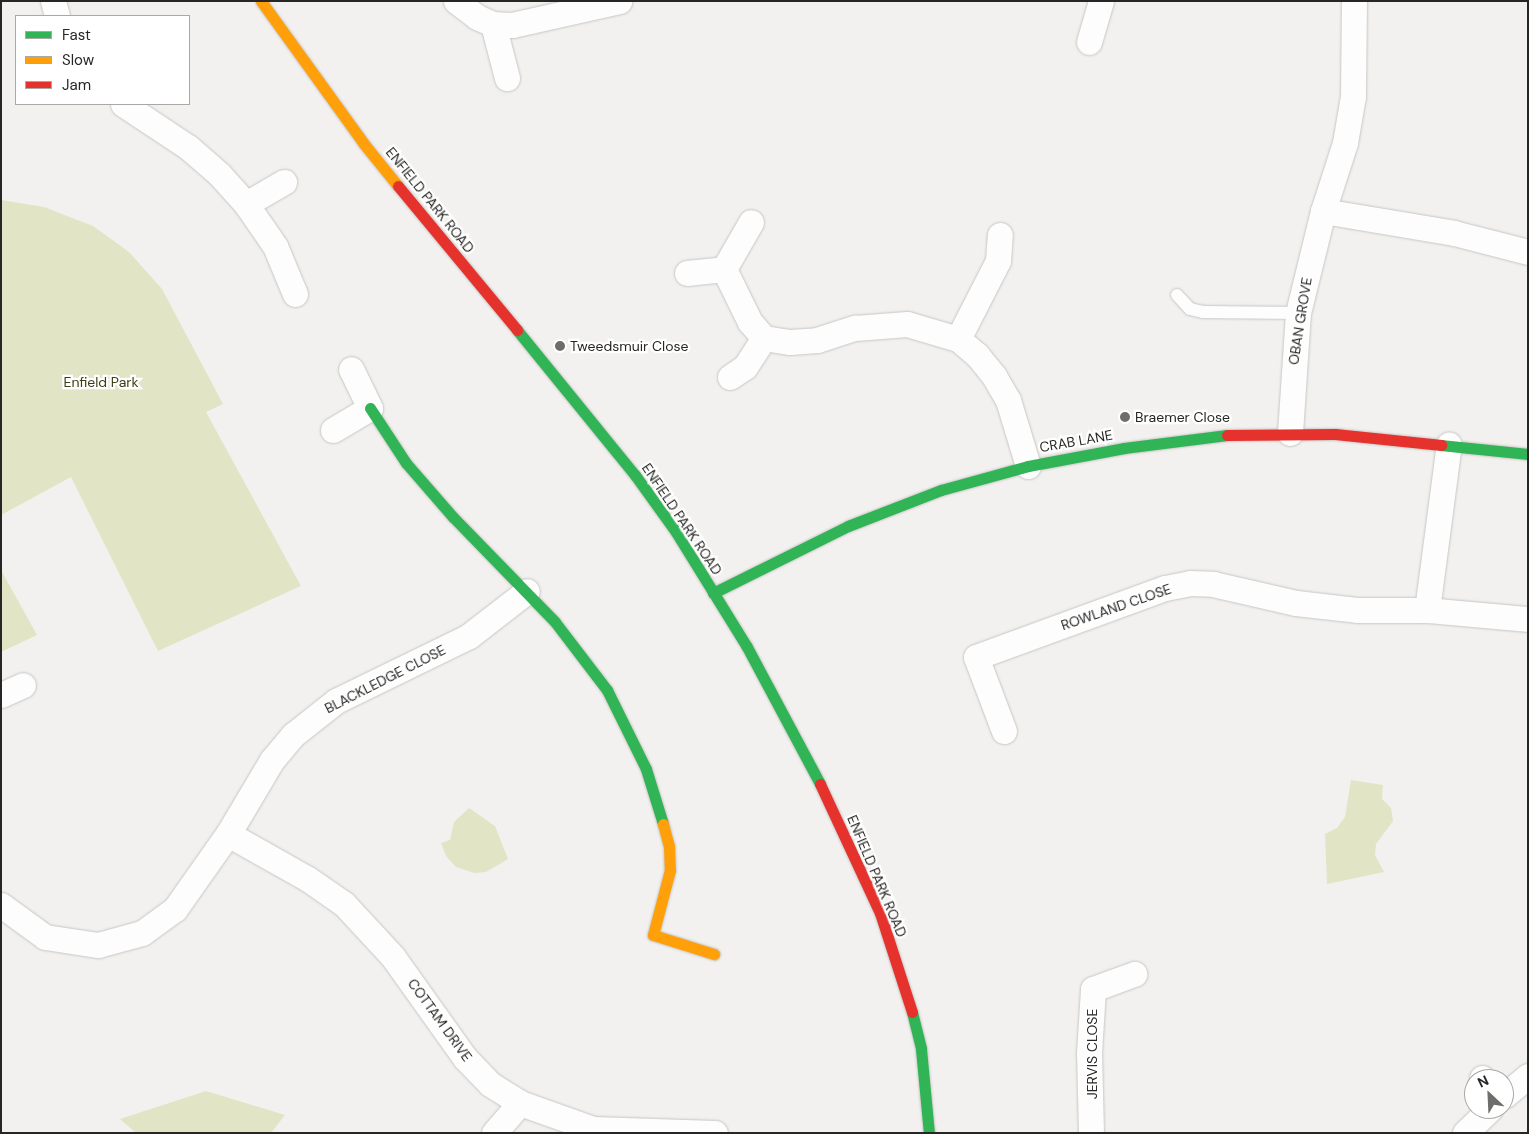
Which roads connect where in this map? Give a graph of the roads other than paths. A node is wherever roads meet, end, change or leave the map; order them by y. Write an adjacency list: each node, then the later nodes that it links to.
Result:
1 (53, 1): 7 (street)
2 (261, 1): 34 (street, ENFIELD PARK ROAD)
3 (456, 1): 8 (street)
4 (619, 1): 8 (street)
5 (1101, 1): 9 (street)
6 (1354, 1): 14 (street, OBAN GROVE)
7 (57, 15)
8 (493, 24): 10 (street)
9 (1089, 42)
10 (507, 78)
11 (125, 105): 13 (street)
12 (284, 182): 13 (street)
13 (246, 204): 20 (street)
14 (1323, 211): 17 (street); 22 (street, OBAN GROVE)
15 (751, 222): 18 (street)
16 (1000, 235): 24 (street)
17 (1528, 252)
18 (724, 269): 19 (street); 23 (street)
19 (687, 273)
20 (295, 294)
21 (1177, 296): 22 (lane)
22 (1298, 313): 29 (street, OBAN GROVE)
23 (764, 338): 24 (street); 26 (street)
24 (958, 339): 32 (street)
25 (351, 369): 27 (street)
26 (730, 377)
27 (370, 408): 28 (street); 33 (street)
28 (333, 430)
29 (1290, 433): 30 (street, CRAB LANE); 32 (street, CRAB LANE)
30 (1449, 444): 31 (street, CRAB LANE); 35 (street)
31 (1528, 454)
32 (1028, 466): 34 (street, CRAB LANE)
33 (528, 591): 40 (street, BLACKLEDGE CLOSE); 42 (street)
34 (714, 592): 50 (street, ENFIELD PARK ROAD)
35 (1427, 610): 36 (street, ROWLAND CLOSE); 39 (street, ROWLAND CLOSE)
36 (1528, 619)
37 (23, 685): 38 (street)
38 (1, 695)
39 (1004, 731)
40 (228, 834): 41 (street, BLACKLEDGE CLOSE); 46 (street, COTTAM DRIVE)
41 (1, 906)
42 (714, 954)
43 (1134, 974): 51 (street, JERVIS CLOSE)
44 (1528, 1076): 45 (street)
45 (1514, 1088)
46 (520, 1103): 48 (street); 49 (street, COTTAM DRIVE)
47 (1480, 1119): 52 (street)
48 (494, 1133)
49 (715, 1133)
50 (929, 1133)
51 (1091, 1133)
52 (1465, 1133)

